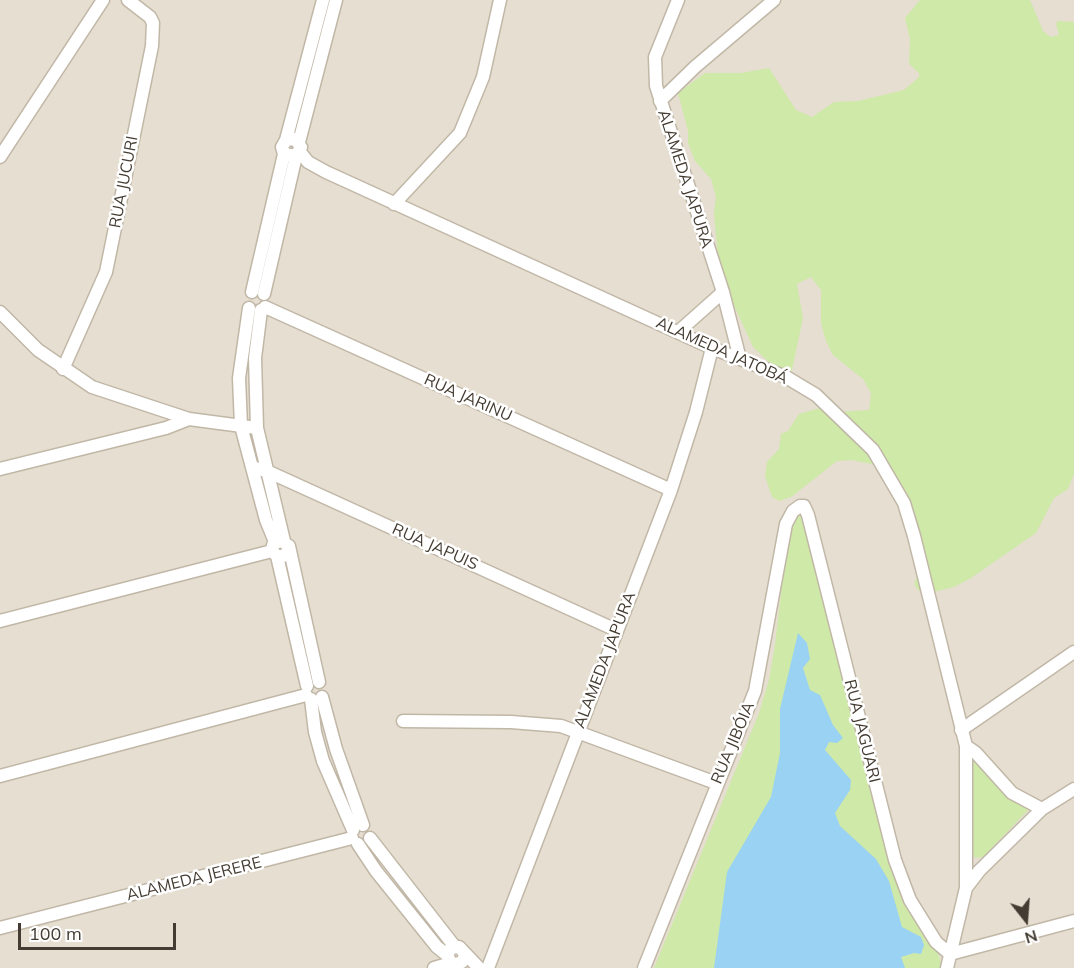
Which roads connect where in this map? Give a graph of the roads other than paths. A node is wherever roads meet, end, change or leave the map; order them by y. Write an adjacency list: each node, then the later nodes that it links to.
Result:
1 (103, 0): 10 (street)
2 (128, 0): 18 (street, RUA JUCURI)
3 (323, 0): 9 (street)
4 (336, 0): 9 (street)
5 (500, 0): 11 (street)
6 (678, 0): 8 (street, ALAMEDA JAPURA)
7 (774, 0): 8 (street)
8 (660, 101): 12 (street, ALAMEDA JAPURA)
9 (293, 149): 11 (street, ALAMEDA JATOBÁ); 13 (street)
10 (0, 157)
11 (394, 204): 15 (street, ALAMEDA JATOBÁ)
12 (723, 292): 15 (street); 17 (street, ALAMEDA JAPURA)
13 (258, 302): 20 (street); 21 (street); 25 (street, RUA JARINU)
14 (0, 312): 18 (street)
15 (678, 332): 16 (street, ALAMEDA JATOBÁ)
16 (712, 348): 17 (street, ALAMEDA JATOBÁ); 25 (street, ALAMEDA JAPURA)
17 (740, 359): 33 (street, ALAMEDA JATOBÁ)
18 (63, 369): 19 (street)
19 (189, 419): 20 (street); 23 (street)
20 (241, 426): 21 (street); 22 (street)
21 (257, 428): 24 (street)
22 (252, 467): 24 (street, RUA JAPUIS); 27 (street)
23 (0, 469)
24 (269, 472): 27 (street); 29 (street, RUA JAPUIS)
25 (670, 490): 29 (street, ALAMEDA JAPURA)
26 (793, 511): 37 (street, RUA JIBÓIA); 44 (street, RUA JAGUARI)
27 (279, 548): 28 (street); 31 (street); 31 (street)
28 (0, 621)
29 (616, 630): 34 (street, ALAMEDA JAPURA)
30 (1074, 652): 33 (street)
31 (312, 694): 36 (street); 40 (street)
32 (404, 722): 34 (street)
33 (961, 730): 35 (street, ALAMEDA JATOBÁ)
34 (578, 731): 37 (street); 48 (street, ALAMEDA JAPURA)
35 (966, 746): 39 (street); 41 (street, ALAMEDA JATOBÁ)
36 (0, 776)
37 (716, 783): 49 (street, RUA JIBÓIA)
38 (1074, 789): 39 (street)
39 (1042, 809): 41 (street)
40 (359, 835): 43 (street, ALAMEDA JERERE); 45 (street)
41 (966, 888): 44 (street, ALAMEDA JATOBÁ)
42 (1074, 921): 44 (street)
43 (0, 928)
44 (950, 954): 50 (street, ALAMEDA JATOBÁ)
45 (456, 959): 46 (street); 47 (street)
46 (434, 968)
47 (479, 968)
48 (488, 968)
49 (644, 968)
50 (947, 968)

